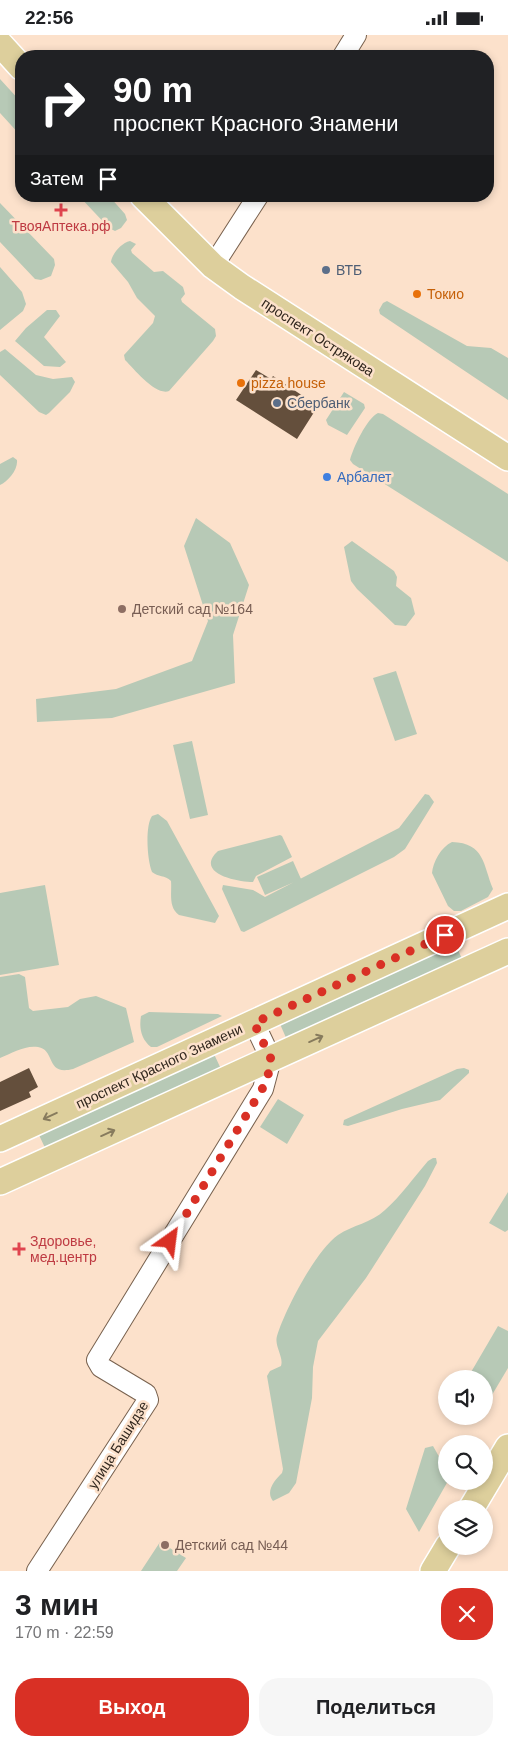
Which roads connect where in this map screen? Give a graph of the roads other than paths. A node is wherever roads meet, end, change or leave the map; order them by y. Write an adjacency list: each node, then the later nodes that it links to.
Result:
1 (356, 35): 3 (street)
2 (0, 45): 4 (main road)
3 (347, 50)
4 (15, 61)
5 (149, 202): 7 (main road, проспект Острякова)
6 (254, 202): 7 (street)
7 (213, 266): 8 (main road, проспект Острякова)
8 (508, 458)
9 (503, 909): 10 (main road); 12 (main road, проспект Красного Знамени)
10 (508, 935)
11 (508, 951): 13 (main road, one-way to 11)
12 (254, 1023): 13 (street); 14 (main road, проспект Красного Знамени, one-way to 14)
13 (271, 1059): 15 (main road, one-way to 13); 19 (street, улица Башидзе)
14 (0, 1139)
15 (0, 1182)
16 (508, 1447): 17 (main road)
17 (476, 1500)
18 (443, 1555): 20 (main road)
19 (37, 1571)
20 (433, 1571)

